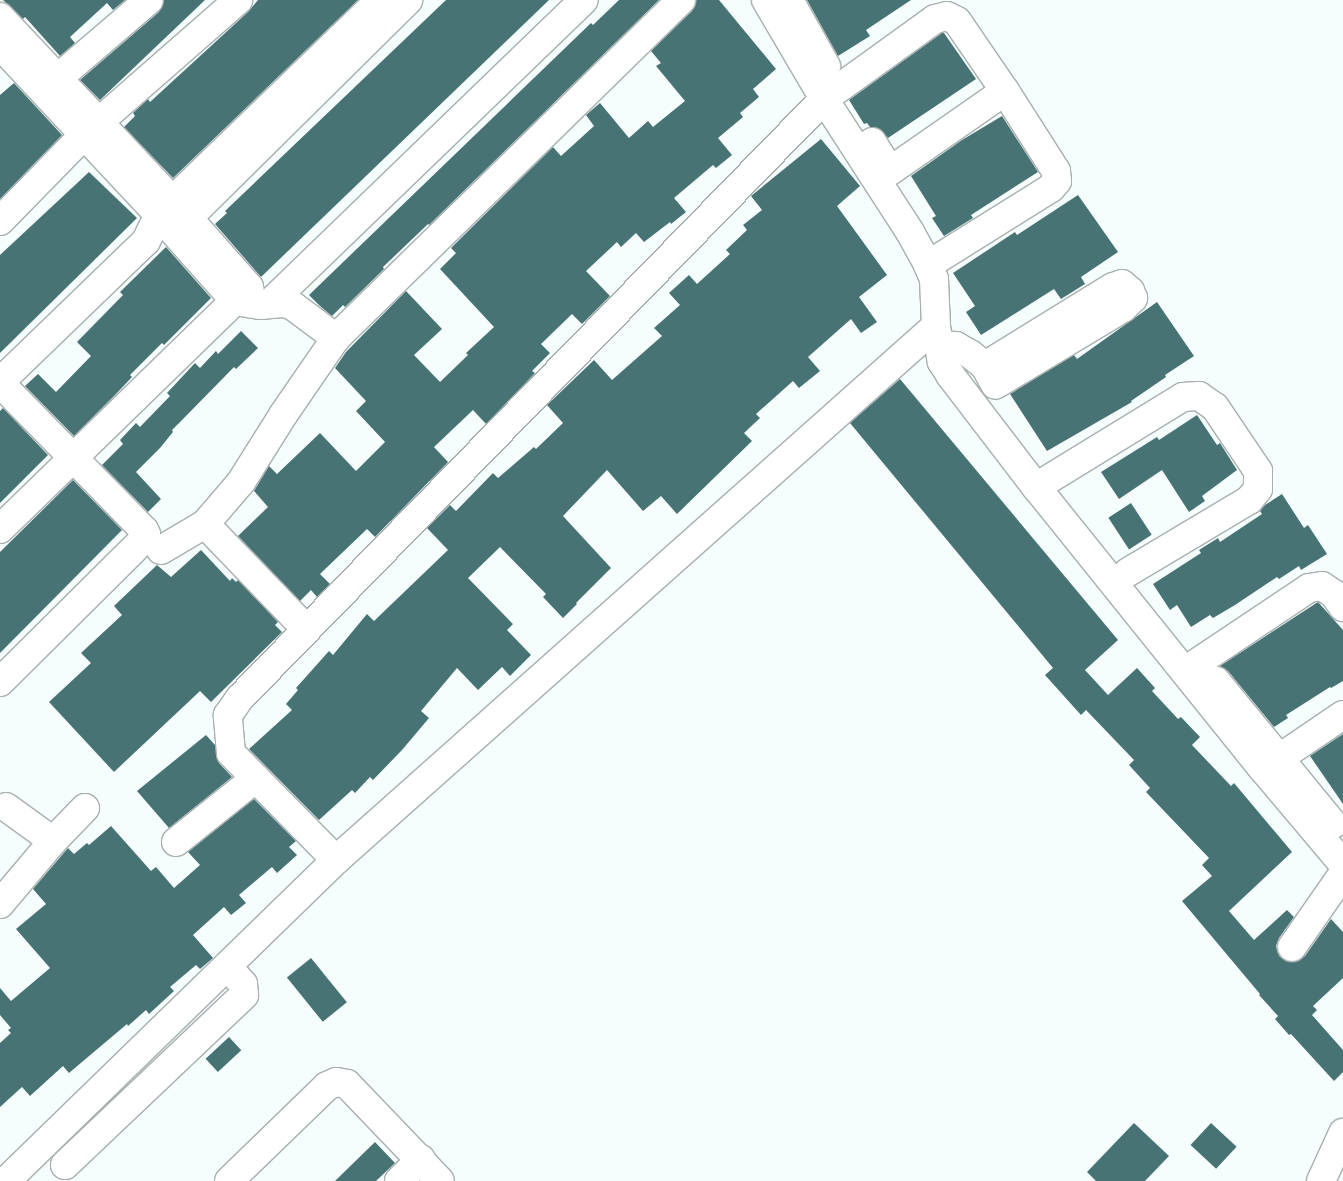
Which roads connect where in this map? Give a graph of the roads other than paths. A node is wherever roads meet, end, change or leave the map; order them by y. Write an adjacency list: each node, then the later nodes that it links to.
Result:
1 (149, 0): 11 (street)
2 (238, 0): 14 (street)
3 (380, 0): 16 (street)
4 (408, 0): 16 (street)
5 (584, 0): 19 (street)
6 (681, 0): 20 (street)
7 (766, 0): 13 (street)
8 (789, 0): 13 (street)
9 (0, 17): 10 (street)
10 (11, 56): 11 (street)
11 (51, 85): 14 (street)
12 (1005, 91): 13 (street); 15 (street); 18 (street)
13 (832, 94): 15 (street); 18 (street); 31 (street)
14 (92, 130): 16 (street); 17 (street)
15 (890, 171): 18 (street)
16 (173, 216): 19 (street); 22 (street)
17 (0, 221)
18 (935, 261): 21 (street)
19 (252, 299): 20 (street); 24 (street)
20 (336, 338): 26 (street)
21 (943, 339): 23 (street); 23 (street); 42 (street)
22 (0, 383): 24 (street)
23 (990, 394): 25 (street)
24 (73, 459): 27 (street); 33 (street)
25 (1043, 482): 29 (street); 29 (street); 32 (street)
26 (205, 524): 28 (street); 31 (street)
27 (0, 530)
28 (162, 550)
29 (1128, 572): 32 (street)
30 (1343, 606): 32 (street)
31 (306, 629): 36 (street)
32 (1192, 666): 35 (street); 41 (street)
33 (0, 682)
34 (1343, 715): 35 (street)
35 (1280, 757): 41 (street)
36 (256, 778): 40 (street); 42 (street)
37 (2, 808): 39 (street)
38 (85, 808): 39 (street)
39 (53, 841): 43 (street)
40 (176, 842)
41 (1341, 854): 44 (street)
42 (336, 860): 45 (street)
43 (0, 904)
44 (1292, 947)
45 (227, 966): 47 (street); 49 (street)
46 (1343, 1133): 54 (street)
47 (50, 1137): 49 (street); 50 (street)
48 (420, 1159): 51 (street); 52 (street); 53 (street)
49 (66, 1173)
50 (6, 1181)
51 (229, 1181)
52 (399, 1181)
53 (440, 1181)
54 (1320, 1181)

